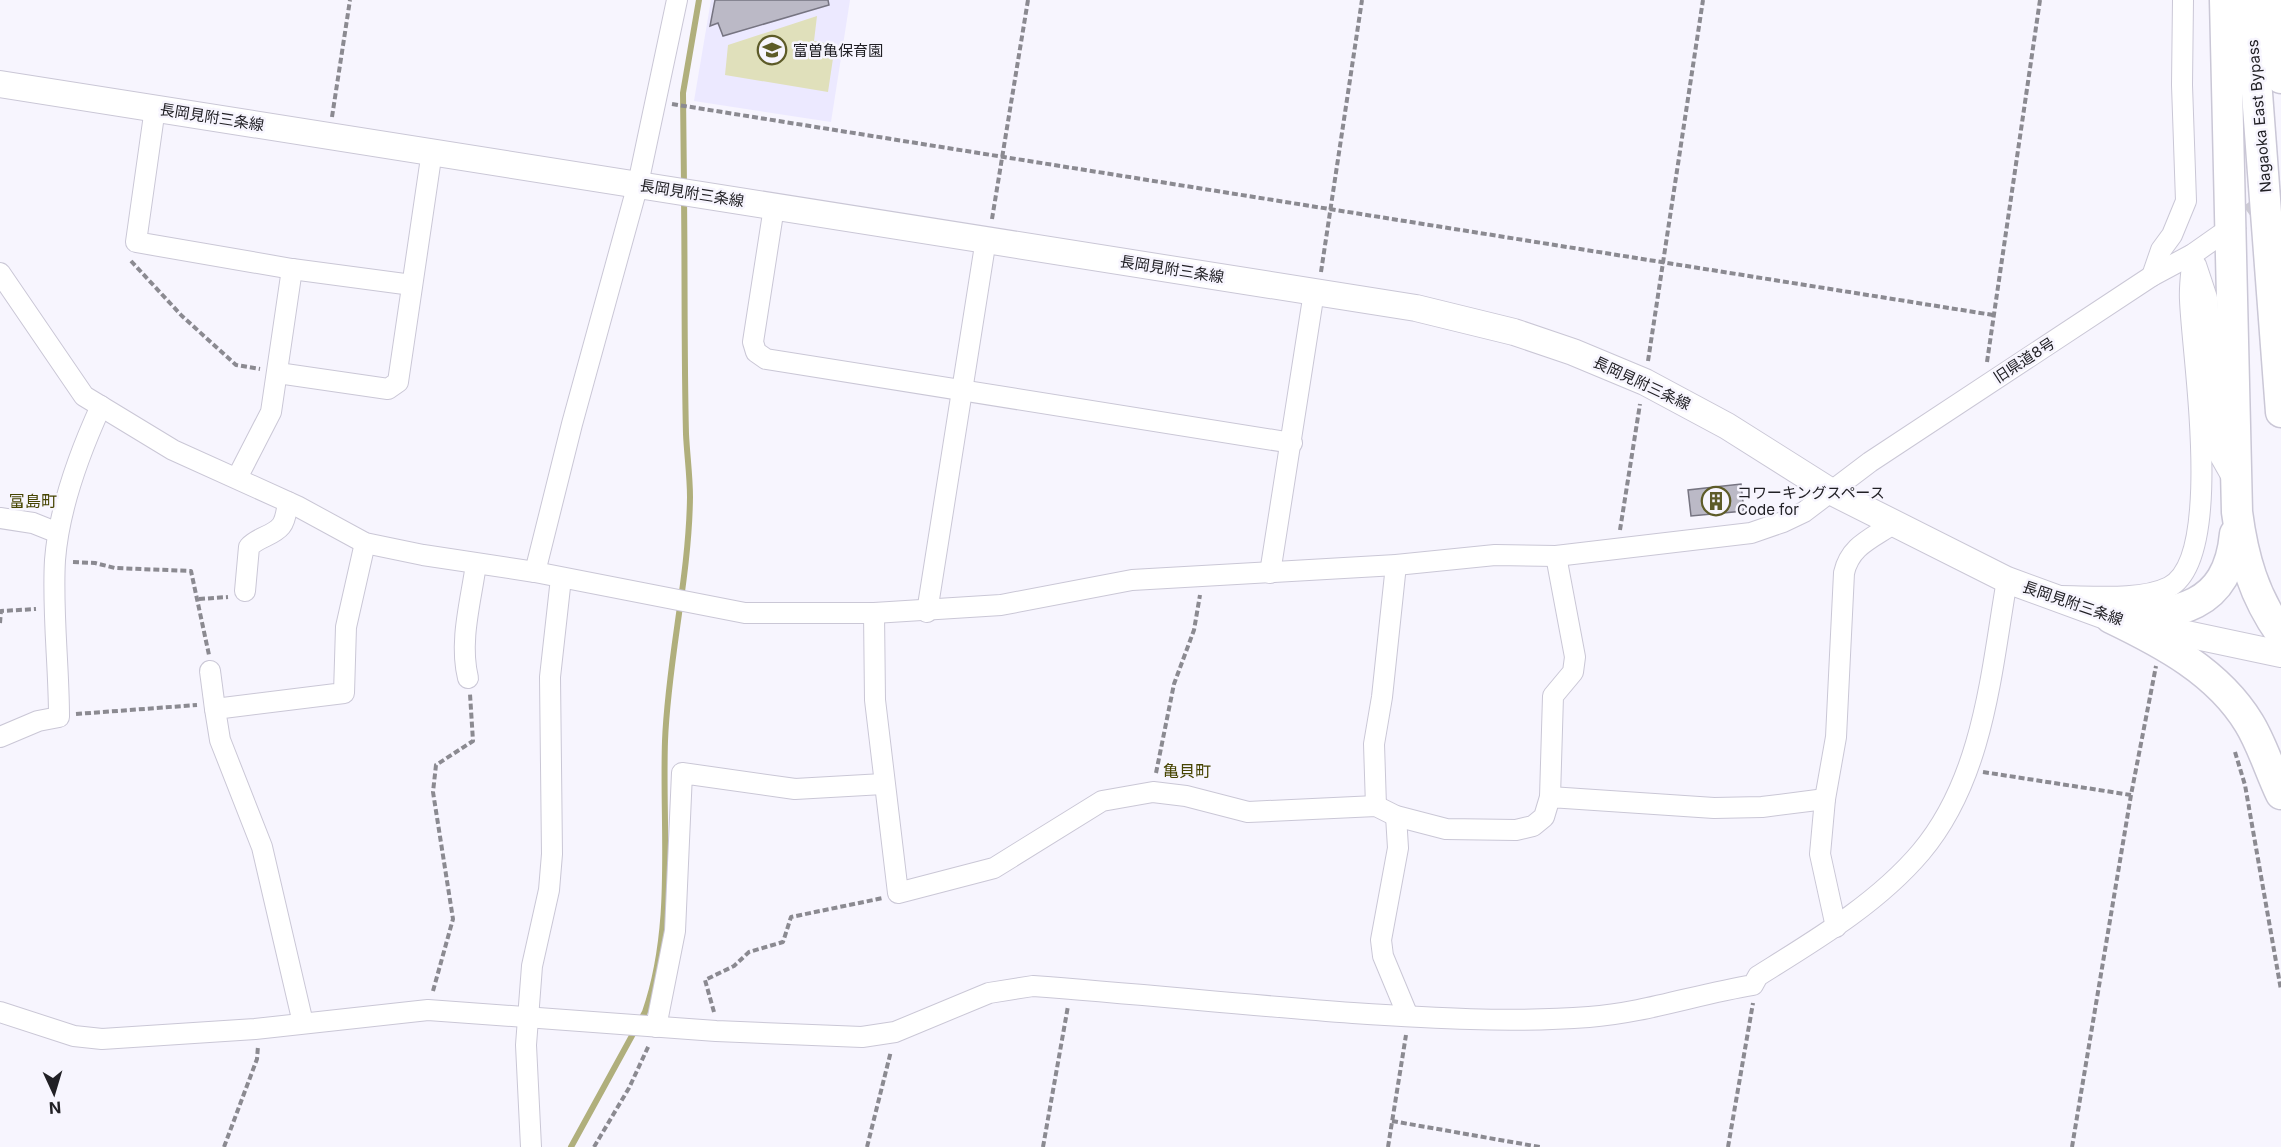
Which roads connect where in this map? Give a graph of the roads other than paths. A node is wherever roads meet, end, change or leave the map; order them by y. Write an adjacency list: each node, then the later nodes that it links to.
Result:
1 (677, 0): 10 (street)
2 (2183, 0): 17 (street)
3 (2225, 0): 27 (highway)
4 (2250, 0): 23 (highway, Nagaoka East Bypass)
5 (2276, 0): 6 (highway, Nagaoka East Bypass)
6 (2281, 78)
7 (0, 84): 8 (main road, 長岡見附三条線)
8 (155, 108): 9 (main road, 長岡見附三条線); 15 (street)
9 (432, 151): 10 (main road, 長岡見附三条線); 18 (street)
10 (638, 184): 11 (main road, 長岡見附三条線); 36 (street)
11 (774, 207): 13 (main road, 長岡見附三条線); 21 (street)
12 (2220, 235): 14 (street, 旧県道8号)
13 (986, 239): 19 (main road, 長岡見附三条線); 21 (street)
14 (2193, 254): 17 (street, 旧県道8号); 27 (street); 41 (street)
15 (292, 268): 18 (street); 20 (street)
16 (0, 273): 22 (street, 旧県道8号)
17 (2152, 276): 26 (street, 旧県道8号)
18 (412, 285): 20 (street)
19 (1318, 293): 24 (street); 26 (main road, 長岡見附三条線)
20 (278, 373): 25 (street)
21 (963, 392): 24 (street); 42 (street)
22 (101, 406): 25 (street, 旧県道8号); 31 (street)
23 (2281, 412)
24 (1292, 443): 37 (street)
25 (237, 478): 28 (street, 旧県道8号)
26 (1830, 491): 30 (main road, 長岡見附三条線); 33 (street, 旧県道8号)
27 (2237, 498): 44 (highway); 45 (highway)
28 (288, 502): 32 (street, 旧県道8号); 40 (street)
29 (0, 518): 31 (street)
30 (1893, 524): 39 (main road, 長岡見附三条線); 55 (street)
31 (58, 533): 51 (street)
32 (365, 543): 34 (street, 旧県道8号); 49 (street)
33 (1556, 556): 35 (street, 旧県道8号); 54 (street)
34 (476, 564): 36 (street, 旧県道8号); 48 (street)
35 (1396, 565): 37 (street, 旧県道8号); 56 (street)
36 (535, 572): 38 (street, 旧県道8号)
37 (1270, 573): 42 (street, 旧県道8号)
38 (561, 578): 43 (street, 旧県道8号); 60 (street)
39 (2007, 580): 41 (main road, 長岡見附三条線); 58 (street)
40 (245, 591)
41 (2049, 596): 44 (main road, 長岡見附三条線)
42 (927, 612): 43 (street, 旧県道8号)
43 (874, 614): 52 (street)
44 (2111, 618): 46 (main road, 長岡見附三条線); 53 (highway)
45 (2281, 634)
46 (2281, 654)
47 (210, 670): 49 (street)
48 (468, 678)
49 (214, 706): 62 (street)
50 (2281, 735): 53 (highway)
51 (0, 737)
52 (883, 784): 56 (street); 63 (street)
53 (2281, 796)
54 (1550, 797): 55 (street); 57 (street)
55 (1825, 799): 58 (street)
56 (1376, 806): 57 (street)
57 (1395, 816): 61 (street)
58 (1836, 927): 61 (street)
59 (0, 1012): 62 (street)
60 (528, 1016): 62 (street); 63 (street); 64 (street)
61 (1408, 1016): 63 (street)
62 (303, 1023)
63 (656, 1027)
64 (531, 1147)

